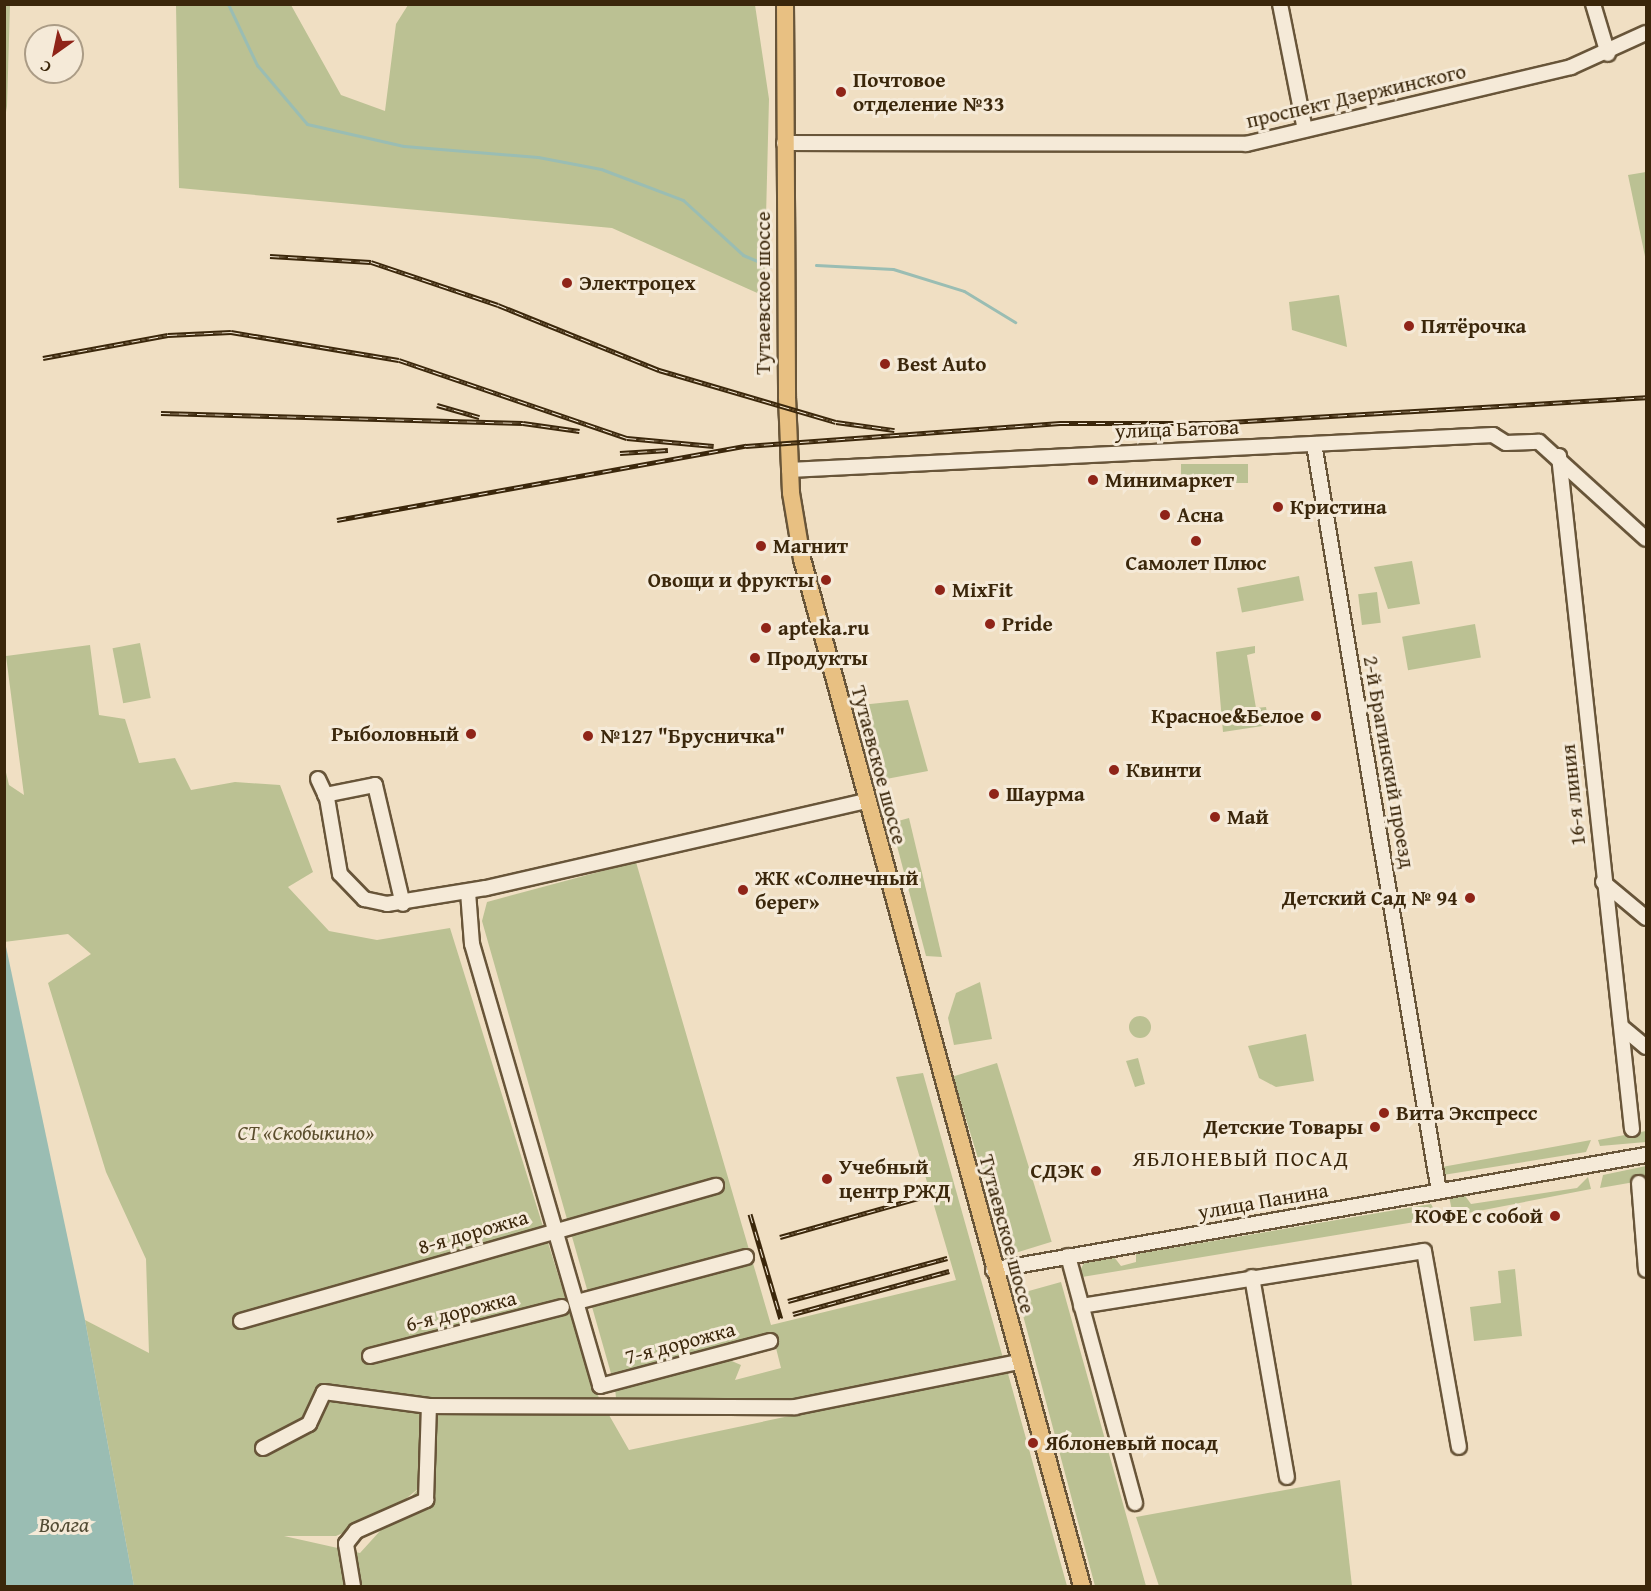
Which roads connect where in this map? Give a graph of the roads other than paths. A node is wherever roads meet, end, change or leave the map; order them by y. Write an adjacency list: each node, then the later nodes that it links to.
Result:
1 (785, 4): 7 (main road, Тутаевское шоссе)
2 (1281, 4): 6 (street)
3 (1593, 4): 5 (street)
4 (1647, 33): 5 (street, проспект Дзержинского)
5 (1608, 54): 6 (street, проспект Дзержинского)
6 (1305, 130): 7 (street, проспект Дзержинского)
7 (784, 143): 10 (main road, Тутаевское шоссе)
8 (1314, 444): 9 (street, улица Батова); 10 (street, улица Батова); 25 (street, 2-й Брагинский проезд)
9 (1559, 456): 11 (street, улица Батова); 15 (street, 16-я линия)
10 (789, 470): 14 (main road, Тутаевское шоссе)
11 (1647, 538)
12 (318, 779): 13 (street)
13 (325, 795): 17 (street); 17 (street)
14 (866, 801): 16 (street); 29 (main road, Тутаевское шоссе)
15 (1604, 882): 18 (street); 19 (street, 16-я линия)
16 (468, 892): 17 (street); 26 (street)
17 (403, 903)
18 (1647, 918)
19 (1622, 1027): 20 (street); 21 (street, 16-я линия)
20 (1647, 1047)
21 (1632, 1129)
22 (1647, 1155): 25 (street, улица Панина)
23 (1639, 1183): 30 (street)
24 (716, 1186): 26 (street, 8-я дорожка)
25 (1440, 1192): 27 (street, улица Панина)
26 (557, 1230): 32 (street); 35 (street, 8-я дорожка)
27 (1068, 1256): 29 (street, улица Панина); 33 (street)
28 (746, 1257): 32 (street)
29 (993, 1270): 38 (main road, Тутаевское шоссе)
30 (1647, 1270)
31 (1252, 1277): 33 (street); 40 (street); 42 (street)
32 (577, 1302): 36 (street, 7-я дорожка)
33 (1081, 1306): 43 (street)
34 (562, 1307): 37 (street, 6-я дорожка)
35 (241, 1321)
36 (770, 1341)
37 (370, 1356)
38 (1019, 1362): 39 (street); 45 (main road, Тутаевское шоссе)
39 (429, 1406): 41 (street); 44 (street)
40 (1459, 1447)
41 (263, 1448)
42 (1287, 1477)
43 (1136, 1503)
44 (353, 1587)
45 (1082, 1587)

